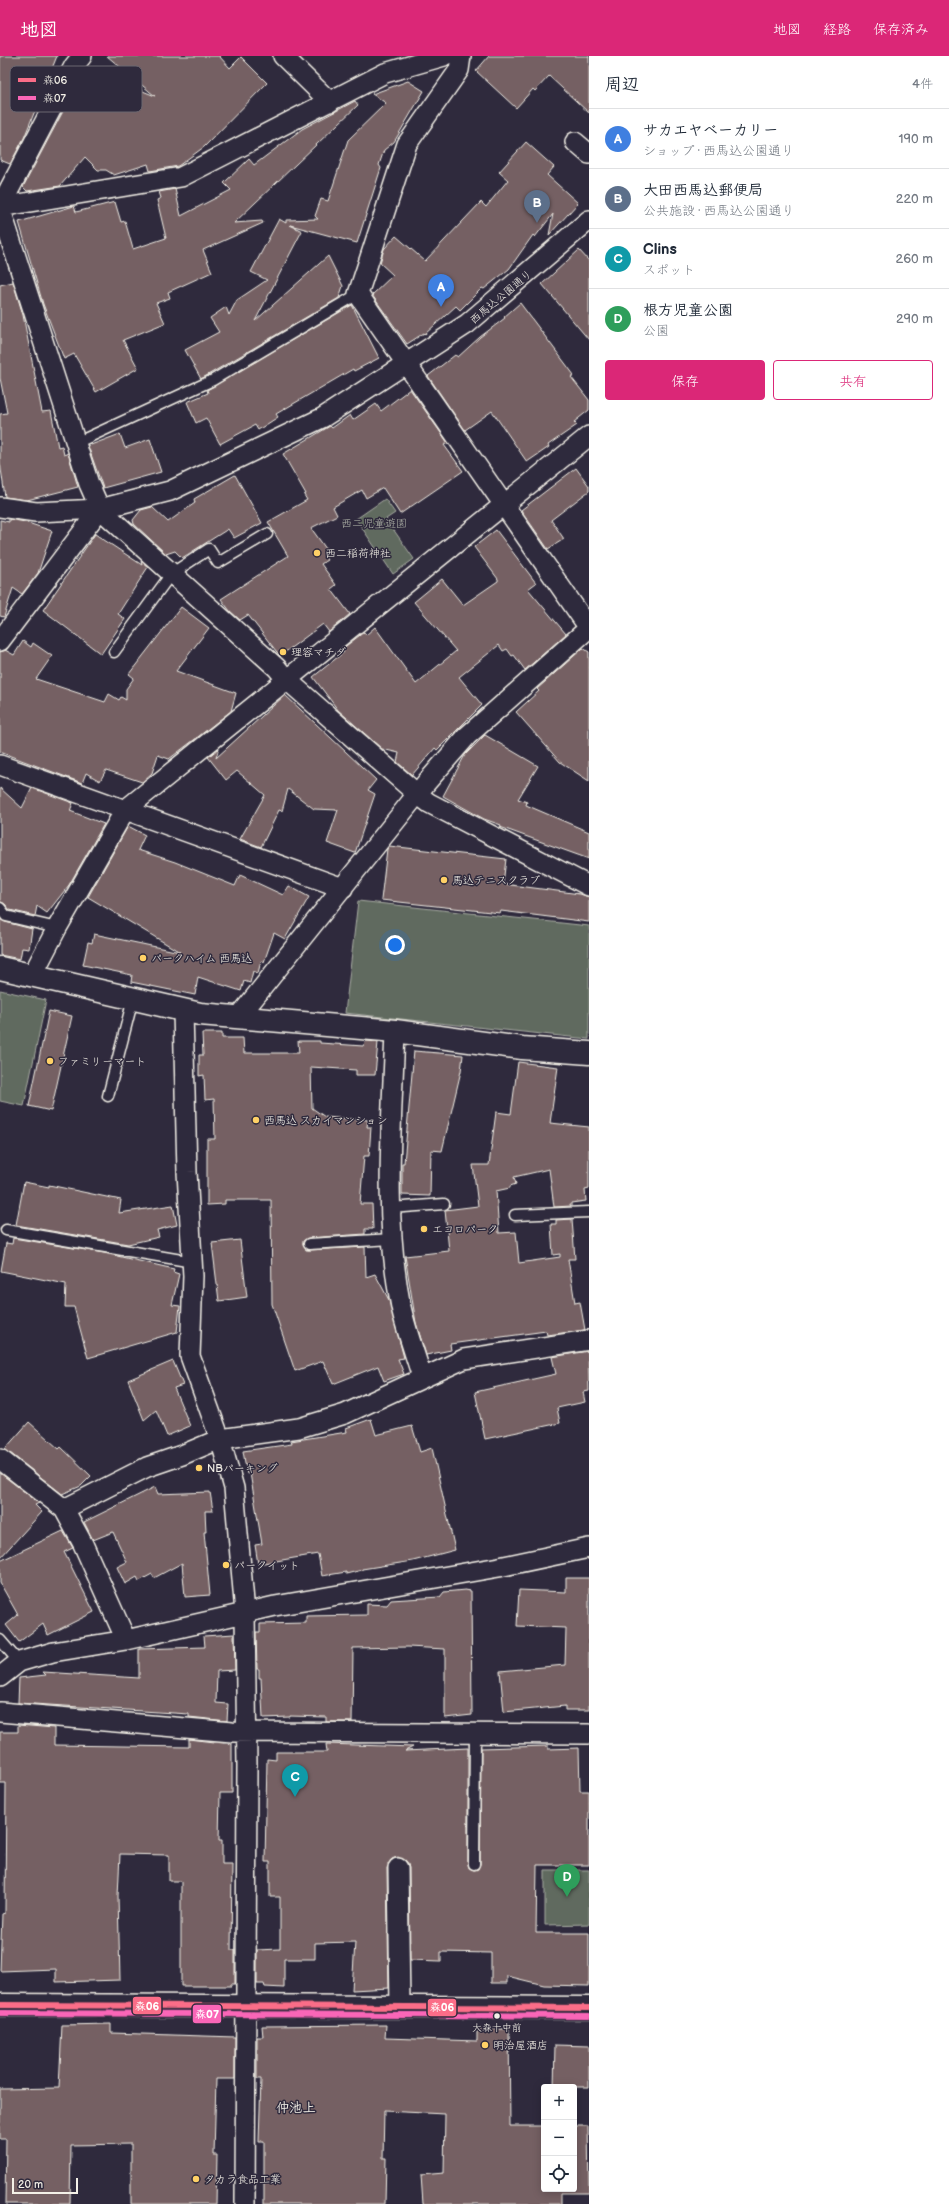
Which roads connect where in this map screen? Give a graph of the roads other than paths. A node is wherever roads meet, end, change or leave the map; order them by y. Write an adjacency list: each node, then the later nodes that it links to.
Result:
1 (82, 56): 5 (street)
2 (283, 56): 6 (street)
3 (444, 56): 6 (street)
4 (461, 56): 12 (street)
5 (74, 66)
6 (330, 102): 10 (street)
7 (50, 112): 10 (street)
8 (575, 142): 9 (street)
9 (589, 154)
10 (0, 207): 15 (street)
11 (589, 220): 13 (street, 西馬込公園通り)
12 (358, 294): 13 (street); 15 (lane)
13 (406, 365): 16 (street); 18 (street, 西馬込公園通り)
14 (589, 436): 16 (street)
15 (76, 443): 18 (street)
16 (503, 506): 21 (street); 24 (street)
17 (0, 507): 18 (street, 西馬込公園通り)
18 (100, 509): 20 (street); 22 (street)
19 (268, 534): 20 (lane)
20 (171, 574): 23 (lane); 24 (street)
21 (589, 628): 26 (street)
22 (0, 641)
23 (114, 652)
24 (286, 679): 26 (street); 27 (street)
25 (0, 765): 27 (street)
26 (417, 794): 28 (street); 29 (street)
27 (125, 810): 29 (street); 31 (street)
28 (589, 886)
29 (343, 888): 36 (street)
30 (0, 908): 31 (lane)
31 (57, 928): 33 (street)
32 (0, 968): 33 (street)
33 (33, 974): 34 (street)
34 (133, 998): 35 (street); 39 (lane)
35 (183, 1011): 36 (street); 47 (street)
36 (238, 1018): 37 (street)
37 (395, 1031): 38 (street); 41 (street)
38 (589, 1053)
39 (108, 1096)
40 (444, 1204): 41 (lane)
41 (391, 1208): 45 (street)
42 (589, 1212): 43 (lane)
43 (514, 1214)
44 (6, 1230): 47 (lane)
45 (392, 1239): 46 (lane); 49 (street)
46 (309, 1244)
47 (192, 1262): 50 (street)
48 (589, 1340): 49 (street)
49 (422, 1377): 50 (street)
50 (220, 1439): 52 (street); 54 (street)
51 (0, 1459): 52 (street)
52 (64, 1509): 56 (street)
53 (589, 1548): 54 (street)
54 (245, 1612): 56 (street); 60 (street)
55 (0, 1640): 57 (lane)
56 (126, 1640): 57 (street)
57 (18, 1662): 58 (street)
58 (0, 1677)
59 (0, 1712): 60 (street)
60 (246, 1732): 61 (street); 67 (street)
61 (475, 1734): 62 (street); 63 (lane)
62 (589, 1734)
63 (474, 1864)
64 (398, 1868): 66 (street)
65 (0, 2005): 67 (street)
66 (400, 2006): 67 (street); 68 (street)
67 (245, 2007): 69 (street)
68 (589, 2008)
69 (245, 2204)

